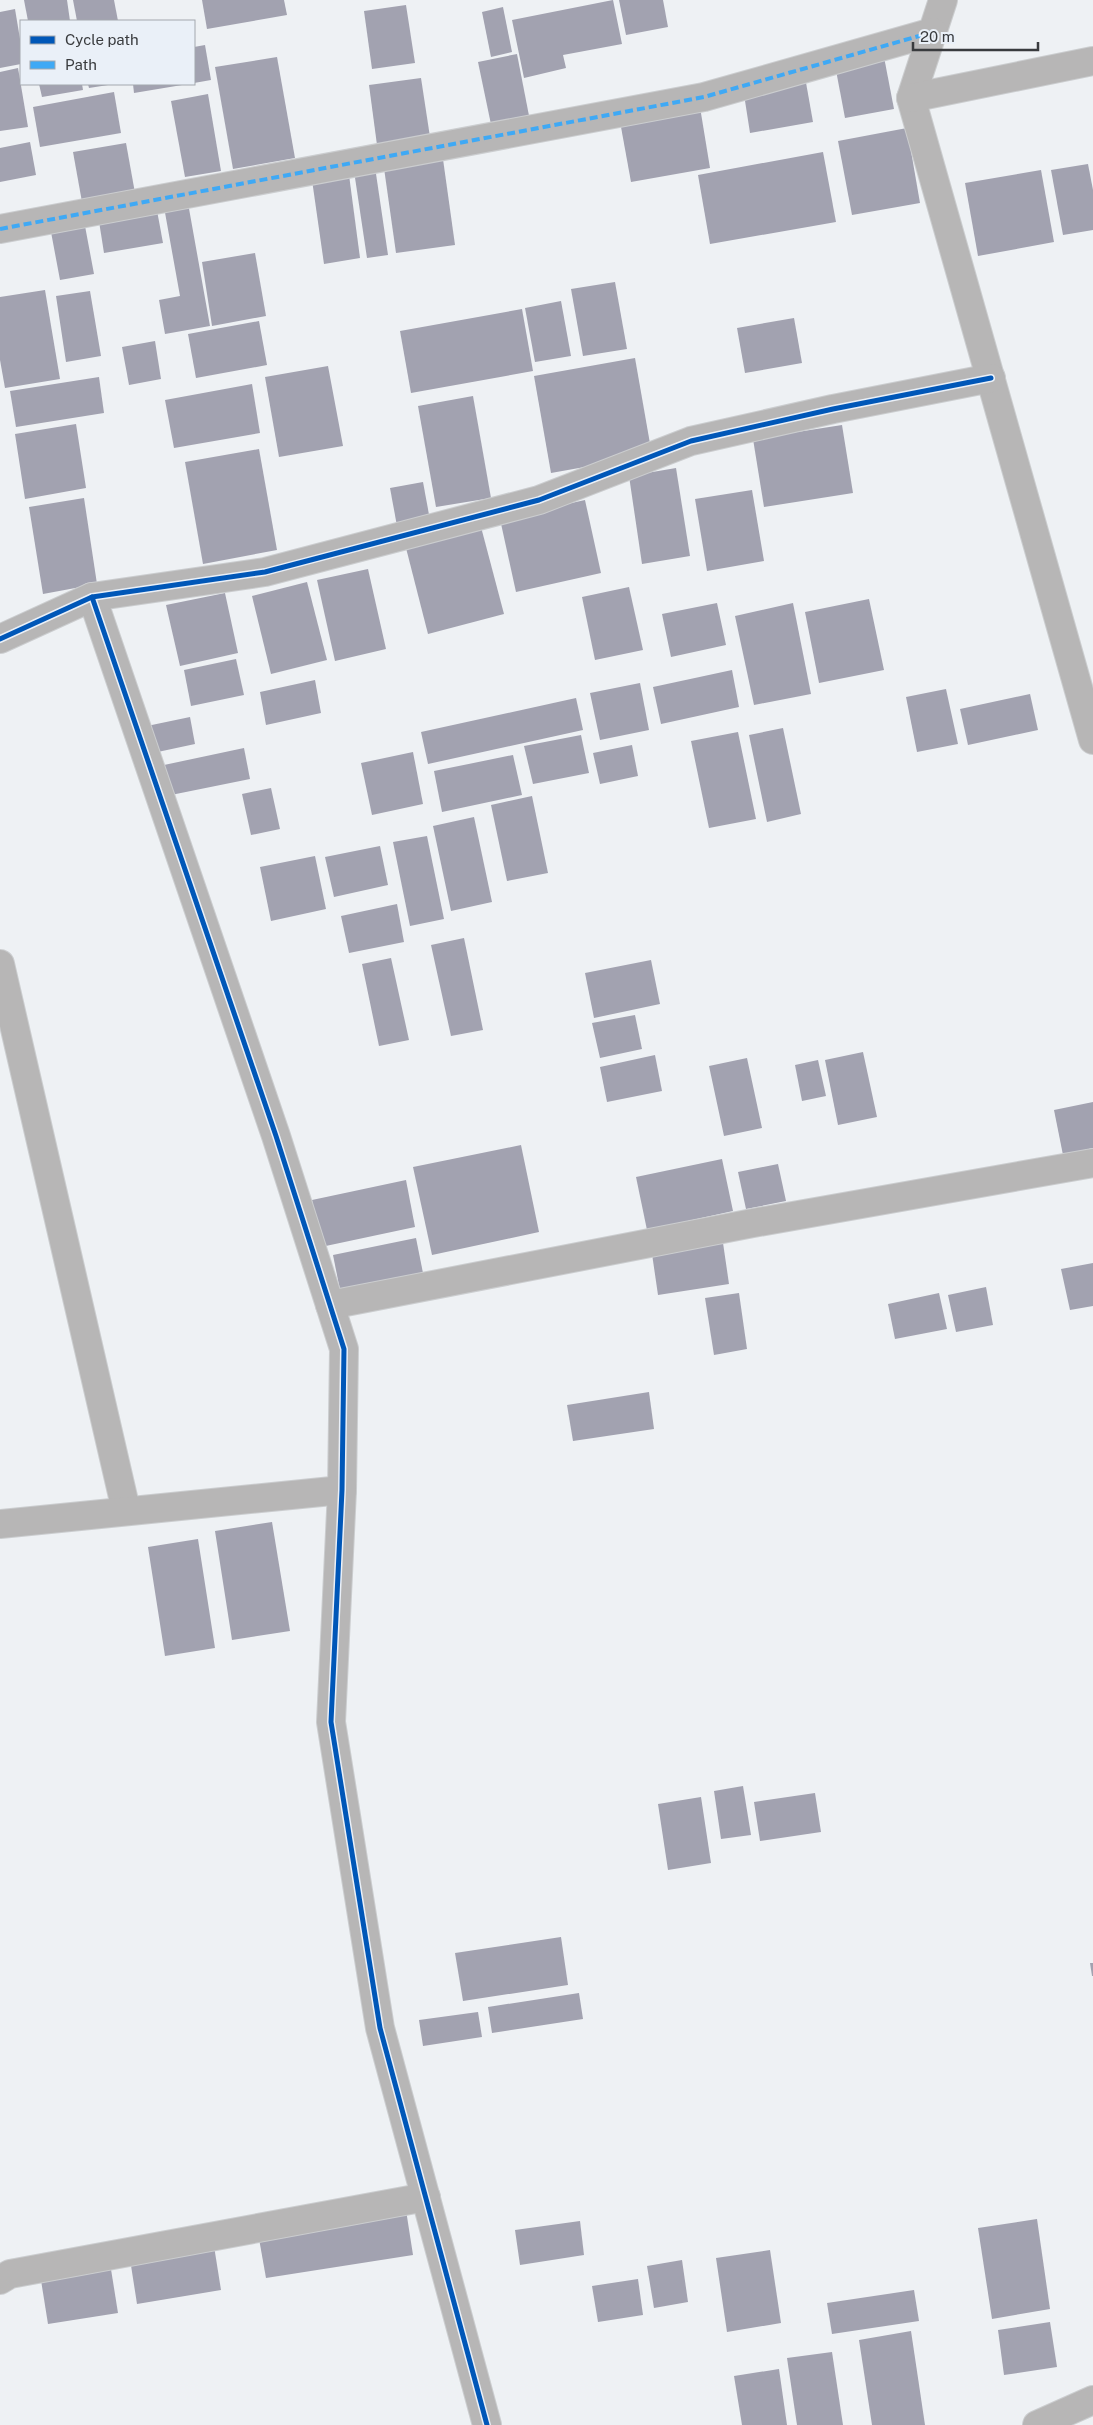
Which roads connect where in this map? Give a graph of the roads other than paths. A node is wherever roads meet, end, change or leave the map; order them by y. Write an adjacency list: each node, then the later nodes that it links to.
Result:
1 (943, 0): 2 (street)
2 (933, 32): 4 (street); 5 (street)
3 (1093, 61): 4 (street)
4 (911, 98): 6 (street)
5 (0, 229)
6 (991, 378): 7 (street); 9 (street)
7 (92, 597): 8 (street); 12 (street)
8 (0, 638)
9 (1093, 740)
10 (0, 964): 14 (street)
11 (1093, 1163): 12 (street)
12 (330, 1305): 13 (street)
13 (342, 1490): 14 (street); 16 (street)
14 (126, 1510): 15 (street)
15 (0, 1524)
16 (426, 2198): 17 (street); 19 (street)
17 (0, 2280)
18 (1093, 2400): 20 (street)
19 (487, 2425)
20 (1037, 2425)

